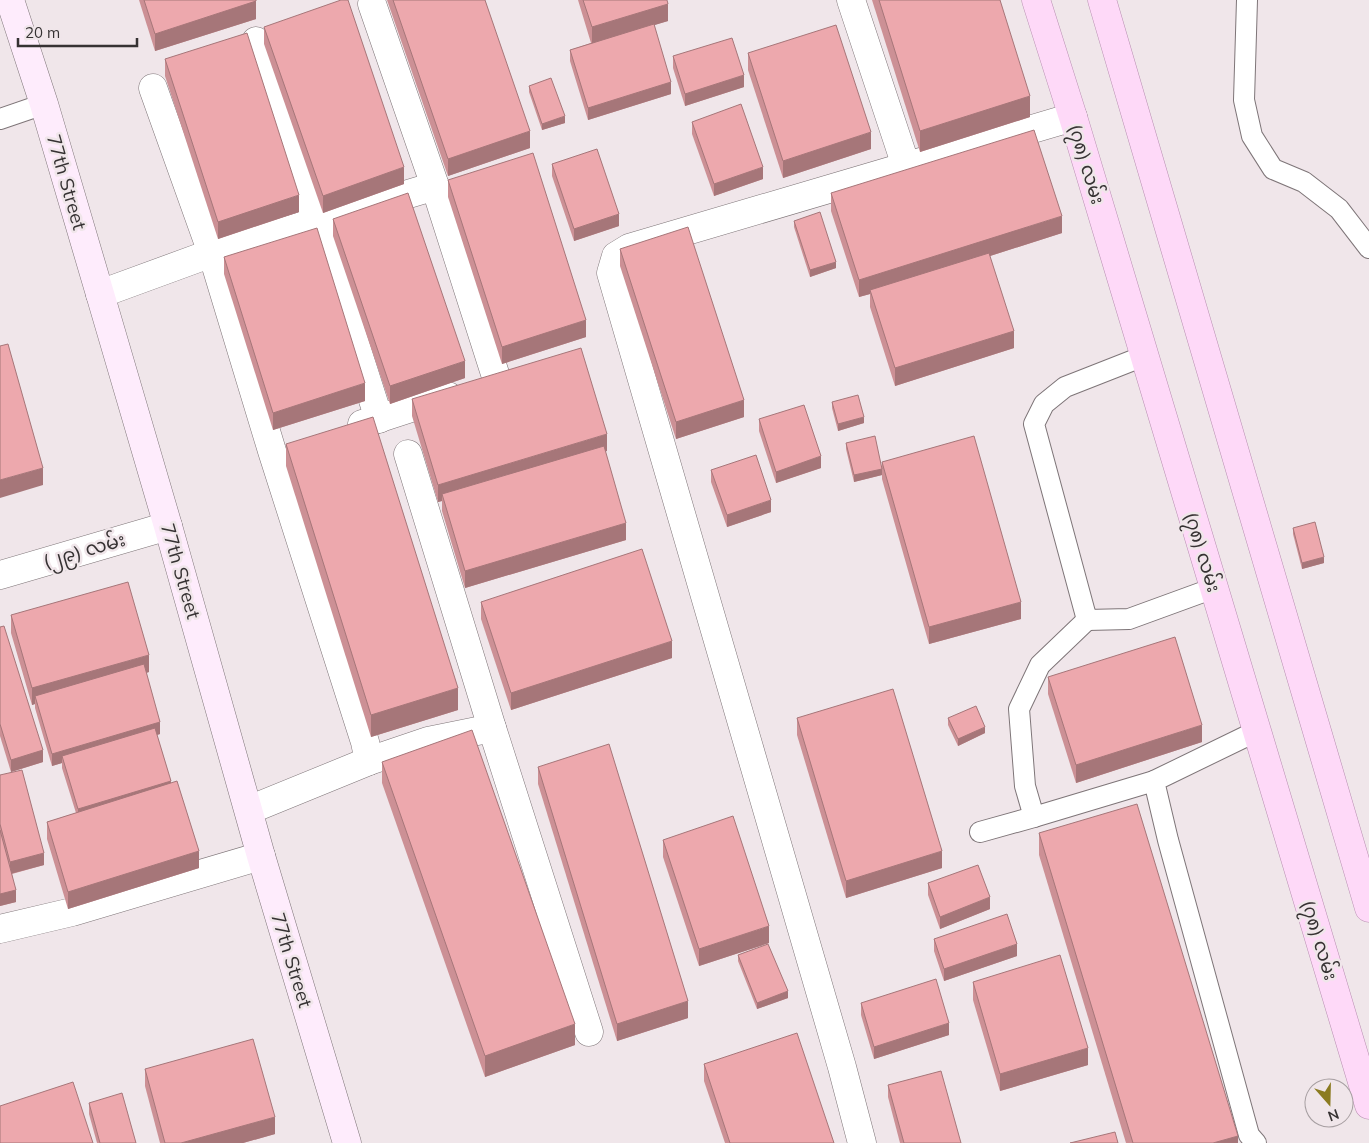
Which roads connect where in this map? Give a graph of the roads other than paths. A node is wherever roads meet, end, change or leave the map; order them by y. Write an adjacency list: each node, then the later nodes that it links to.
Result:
1 (10, 0): 9 (street, 77th Street)
2 (852, 0): 12 (street)
3 (1036, 0): 10 (main road, (၇၈) လမ်း)
4 (1102, 0): 38 (main road)
5 (1247, 0): 15 (lane)
6 (372, 4): 13 (street)
7 (256, 41): 14 (street)
8 (153, 88): 16 (street)
9 (44, 104): 11 (lane); 17 (street, 77th Street)
10 (1073, 117): 12 (street); 18 (main road, (၇၈) လမ်း)
11 (0, 119)
12 (906, 166): 43 (street)
13 (435, 186): 14 (street); 20 (street)
14 (316, 222): 16 (street); 21 (street)
15 (1369, 248)
16 (212, 253): 17 (street); 24 (street)
17 (100, 294): 26 (street, 77th Street)
18 (1144, 356): 28 (main road, (၇၈) လမ်း); 29 (lane)
19 (524, 371): 20 (street)
20 (497, 380): 21 (street)
21 (379, 419): 22 (street)
22 (335, 432)
23 (299, 443): 24 (street)
24 (272, 451): 32 (street)
25 (408, 454): 30 (street)
26 (168, 526): 27 (street, (၂၉) လမ်း); 34 (street, 77th Street)
27 (0, 575)
28 (1214, 588): 29 (lane); 31 (main road, (၇၈) လမ်း)
29 (1087, 620): 35 (lane)
30 (492, 728): 32 (street); 40 (street)
31 (1257, 731): 33 (lane); 41 (main road, (၇၈) လမ်း)
32 (368, 762): 34 (street)
33 (1154, 781): 35 (lane); 44 (lane)
34 (249, 810): 37 (street, 77th Street)
35 (1034, 817): 36 (lane)
36 (980, 832)
37 (261, 856): 39 (street); 42 (street, 77th Street)
38 (1369, 908)
39 (0, 930)
40 (589, 1032)
41 (1369, 1104)
42 (347, 1143)
43 (862, 1143)
44 (1256, 1143)

